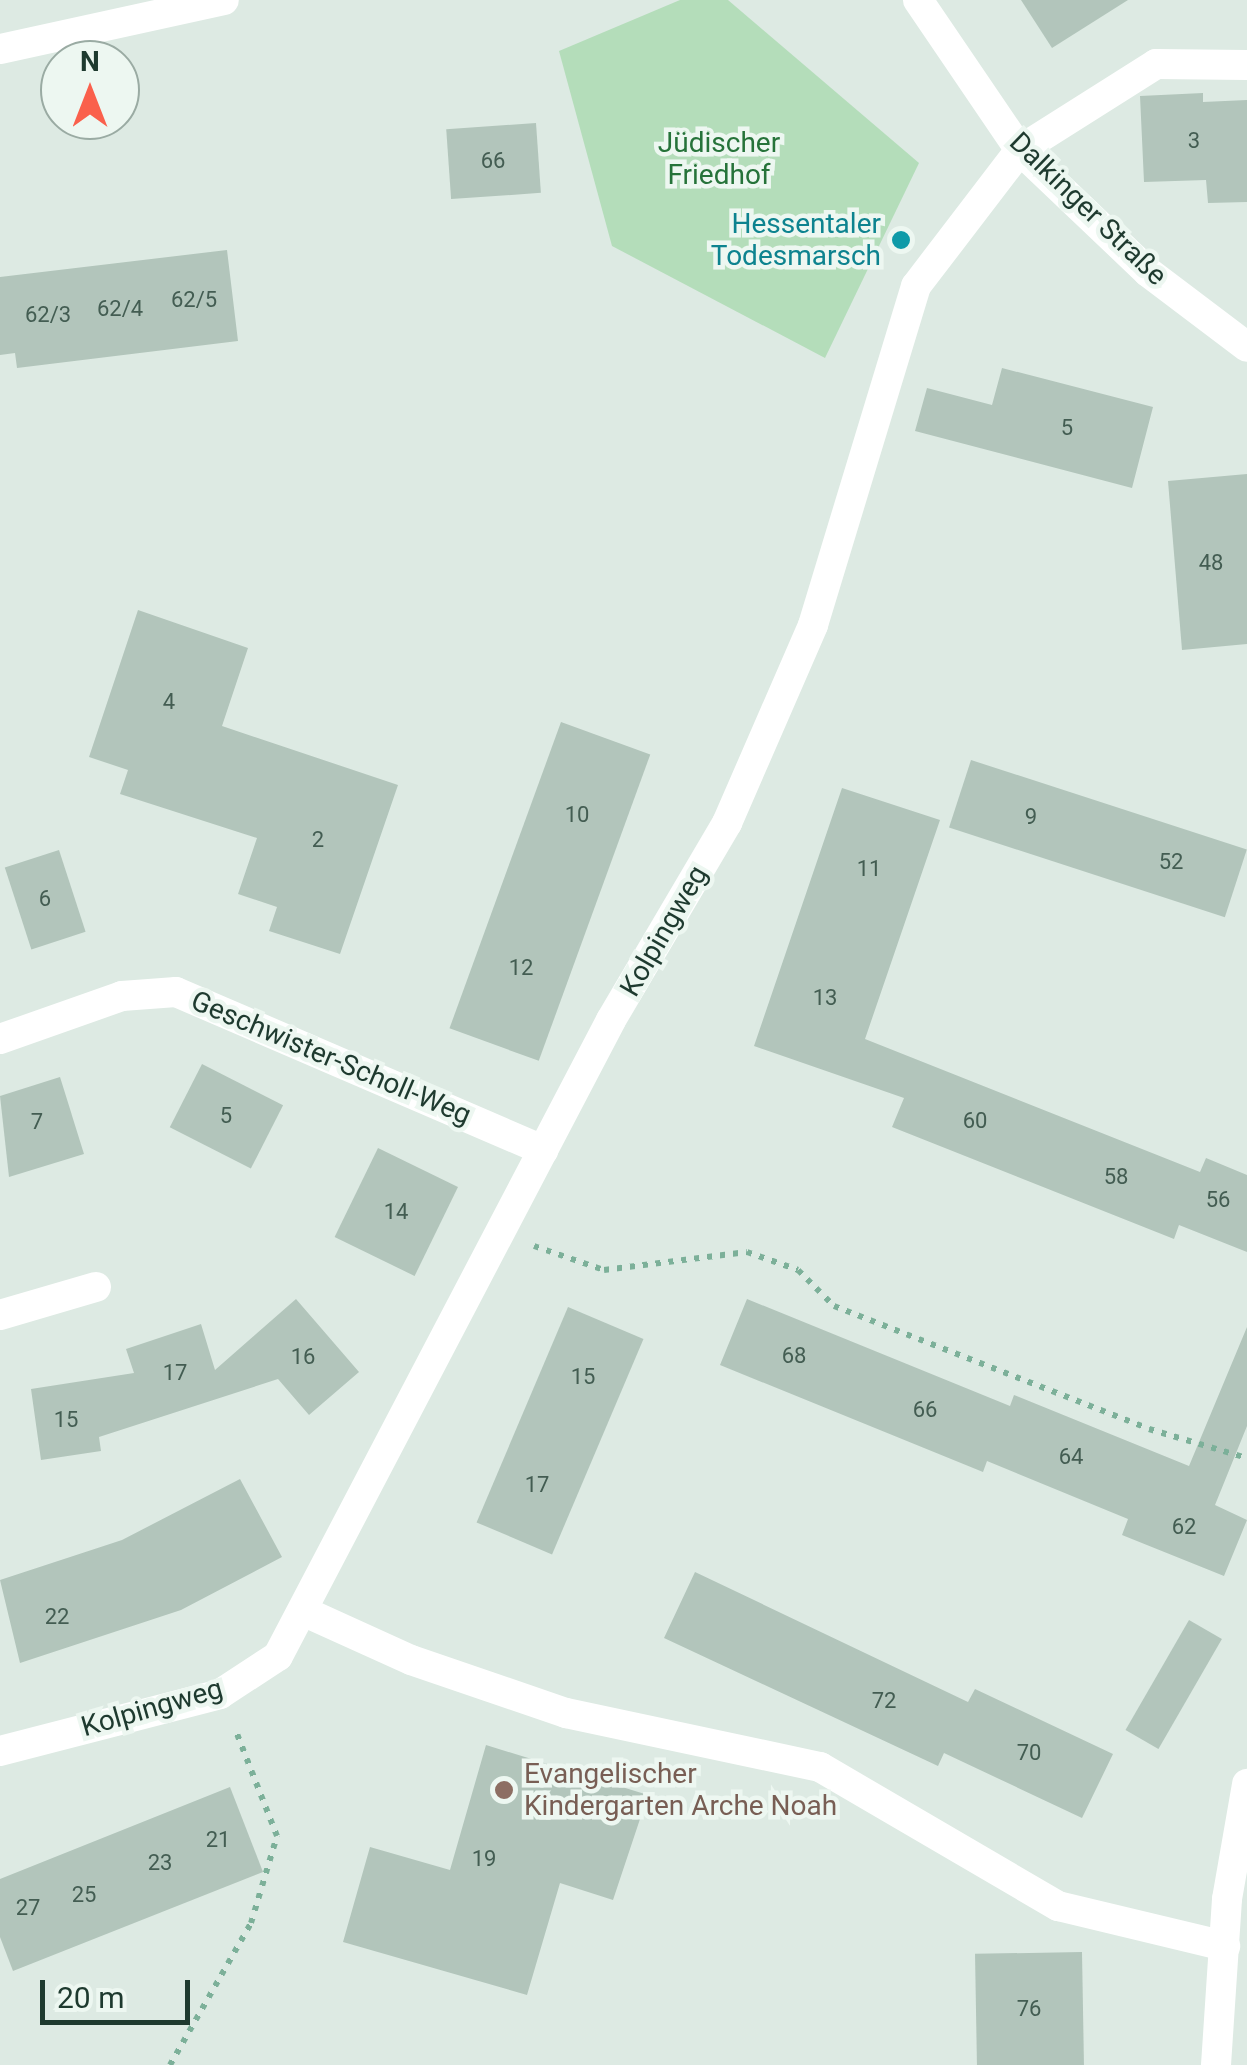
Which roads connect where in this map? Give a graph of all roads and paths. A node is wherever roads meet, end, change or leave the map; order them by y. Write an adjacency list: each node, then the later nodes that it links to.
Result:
1 (224, 0): 3 (street)
2 (918, 0): 5 (street, Dalkinger Straße)
3 (0, 49)
4 (1247, 66): 5 (street, Kolpingweg)
5 (1020, 150): 6 (street, Dalkinger Straße); 8 (street, Kolpingweg)
6 (1247, 347)
7 (0, 1039): 8 (street, Geschwister-Scholl-Weg)
8 (543, 1150): 9 (street, Kolpingweg)
9 (501, 1231): 12 (path); 13 (street, Kolpingweg)
10 (96, 1287): 11 (street)
11 (0, 1315)
12 (1247, 1458)
13 (305, 1612): 14 (street, Kolpingweg); 17 (street)
14 (220, 1694): 15 (street, Kolpingweg); 19 (path)
15 (0, 1751)
16 (1247, 1784): 17 (street)
17 (1224, 1946): 18 (street)
18 (1234, 2008): 20 (street)
19 (170, 2065)
20 (1216, 2065)

